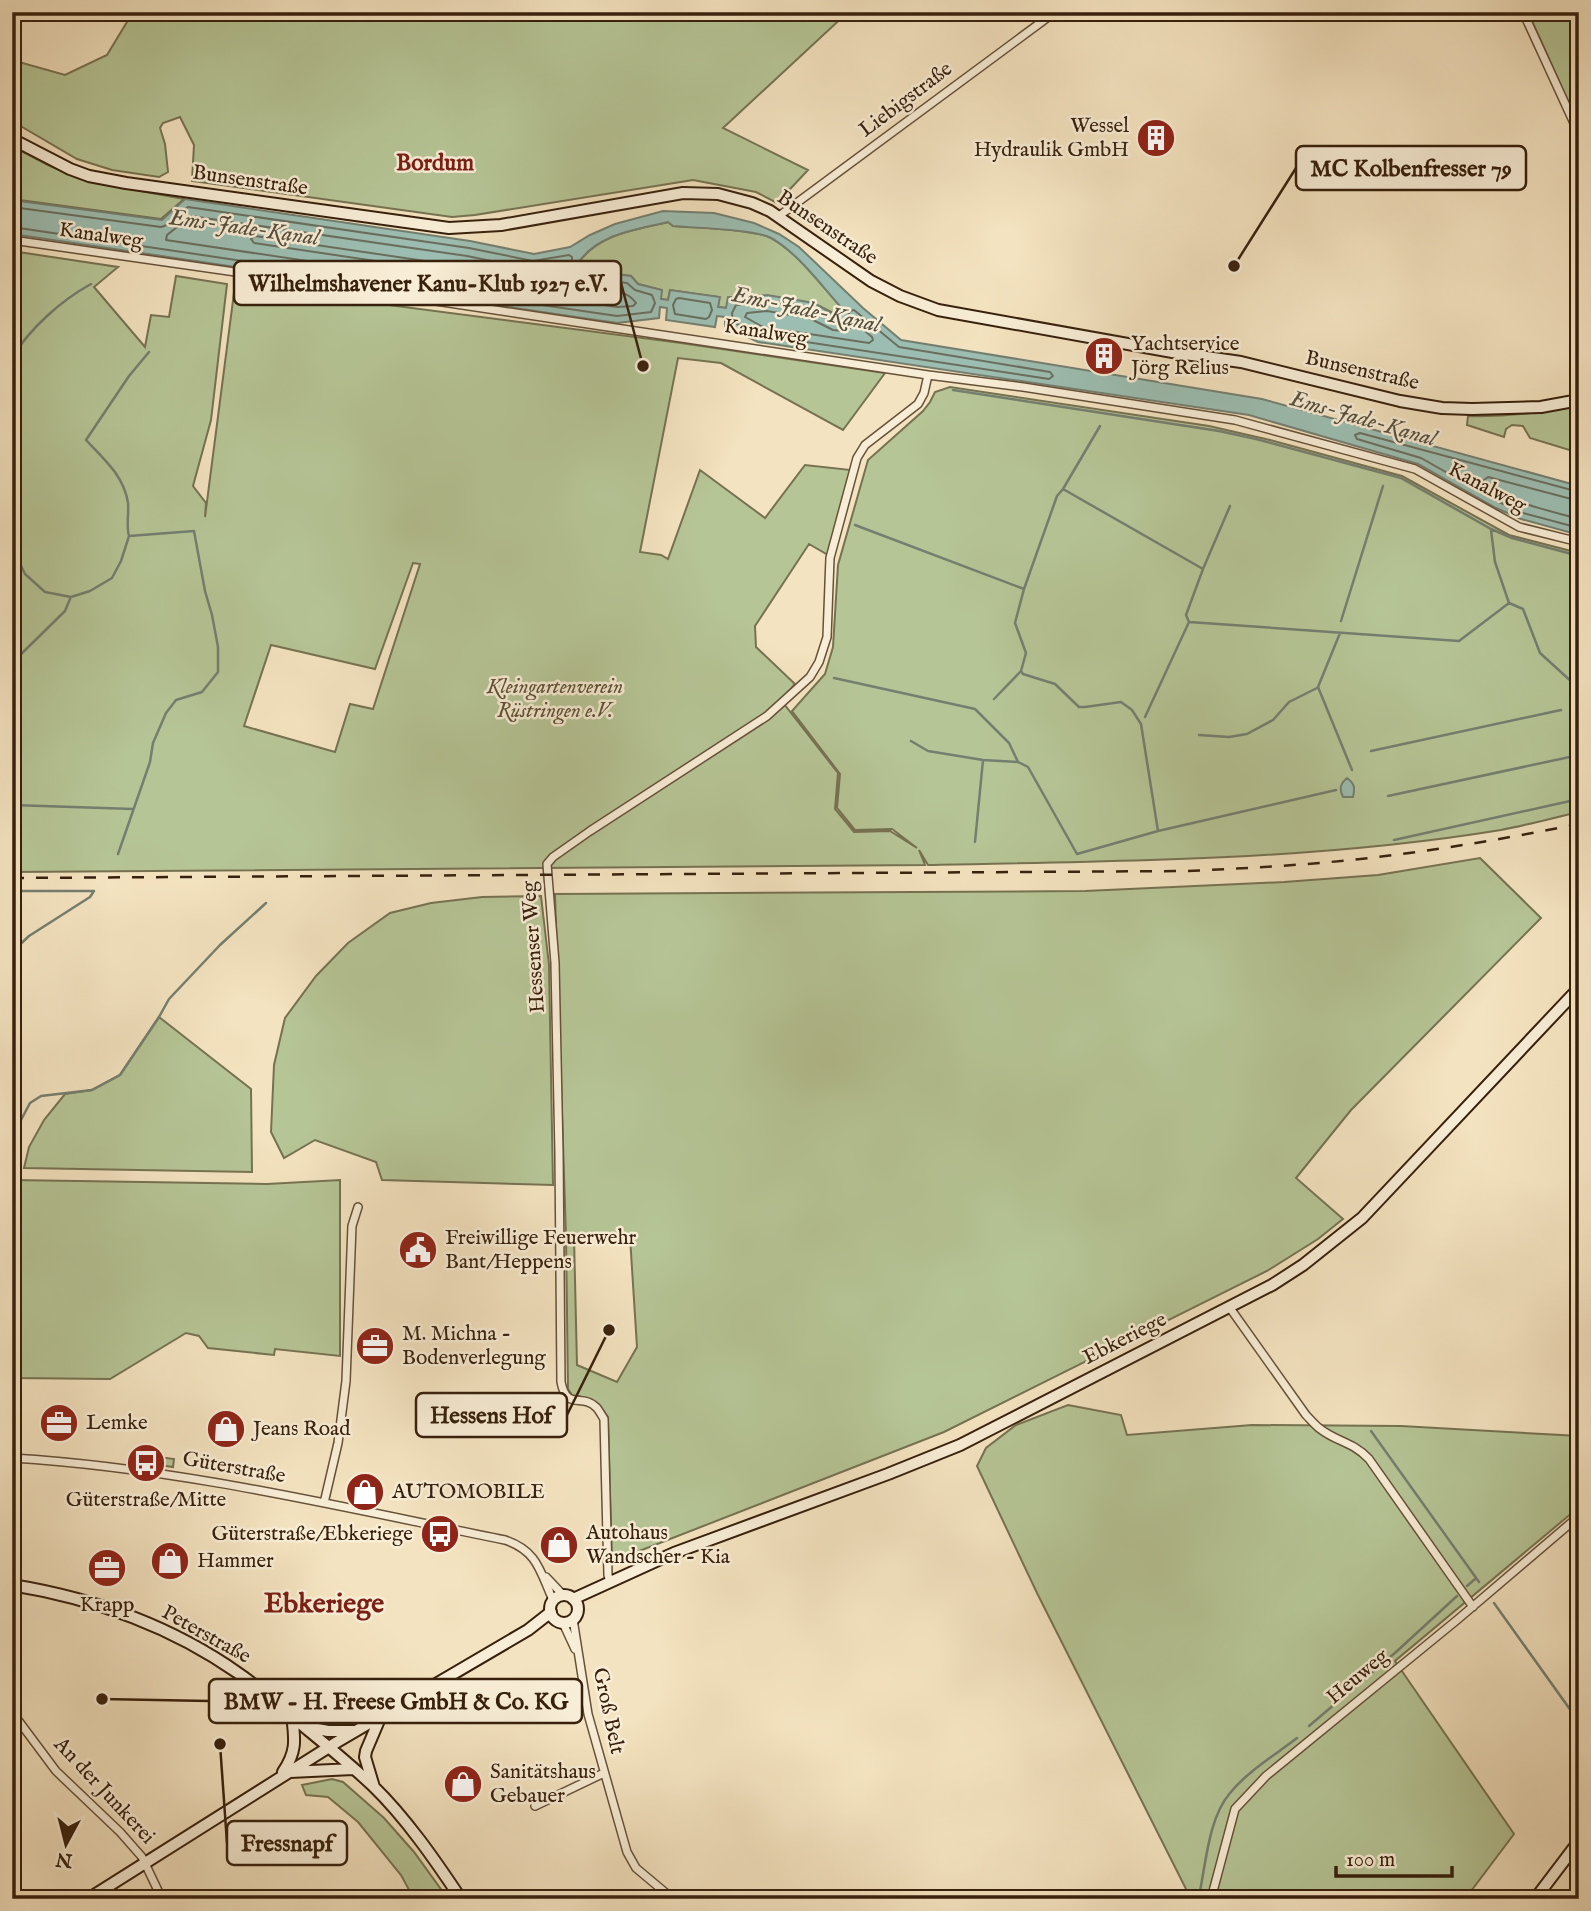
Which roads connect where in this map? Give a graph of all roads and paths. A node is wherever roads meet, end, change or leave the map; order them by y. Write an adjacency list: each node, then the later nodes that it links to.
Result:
1 (1055, 12): 5 (street, Liebigstraße)
2 (1523, 12): 3 (street)
3 (1579, 134)
4 (12, 139): 5 (street, Bunsenstraße)
5 (779, 216): 8 (street, Bunsenstraße)
6 (12, 240): 7 (street, Kanalweg)
7 (928, 375): 9 (street, Kanalweg); 16 (street, Hessenser Weg)
8 (1579, 400)
9 (1579, 542)
10 (1579, 988): 12 (street, Ebkeriege)
11 (358, 1207): 14 (street)
12 (1230, 1308): 16 (street, Ebkeriege); 19 (street)
13 (12, 1458): 14 (street, Güterstraße)
14 (324, 1503): 18 (street, Güterstraße)
15 (1579, 1516): 19 (street, Heuweg)
16 (610, 1582): 18 (street, Ebkeriege)
17 (12, 1585): 22 (street, Peterstraße)
18 (567, 1600): 20 (street); 20 (street)
19 (1473, 1606): 38 (street, Heuweg)
20 (561, 1619): 23 (street); 28 (street, Groß Belt)
21 (12, 1712): 33 (street, An der Junkerei)
22 (292, 1715): 24 (street, Peterstraße); 29 (street)
23 (380, 1718): 25 (street); 30 (street)
24 (304, 1726): 25 (street); 26 (street, Peterstraße)
25 (356, 1731): 26 (street)
26 (329, 1747): 27 (street, Peterstraße); 29 (street)
27 (353, 1769): 29 (street); 30 (street, Peterstraße)
28 (604, 1773): 31 (street, Groß Belt); 37 (street, Groß Belt)
29 (283, 1776): 33 (street)
30 (374, 1787): 36 (street, Peterstraße)
31 (535, 1806)
32 (1579, 1841): 39 (street)
33 (146, 1863): 34 (street); 35 (street, An der Junkerei)
34 (88, 1899)
35 (162, 1899)
36 (461, 1899)
37 (673, 1899)
38 (1212, 1899)
39 (1535, 1899)

